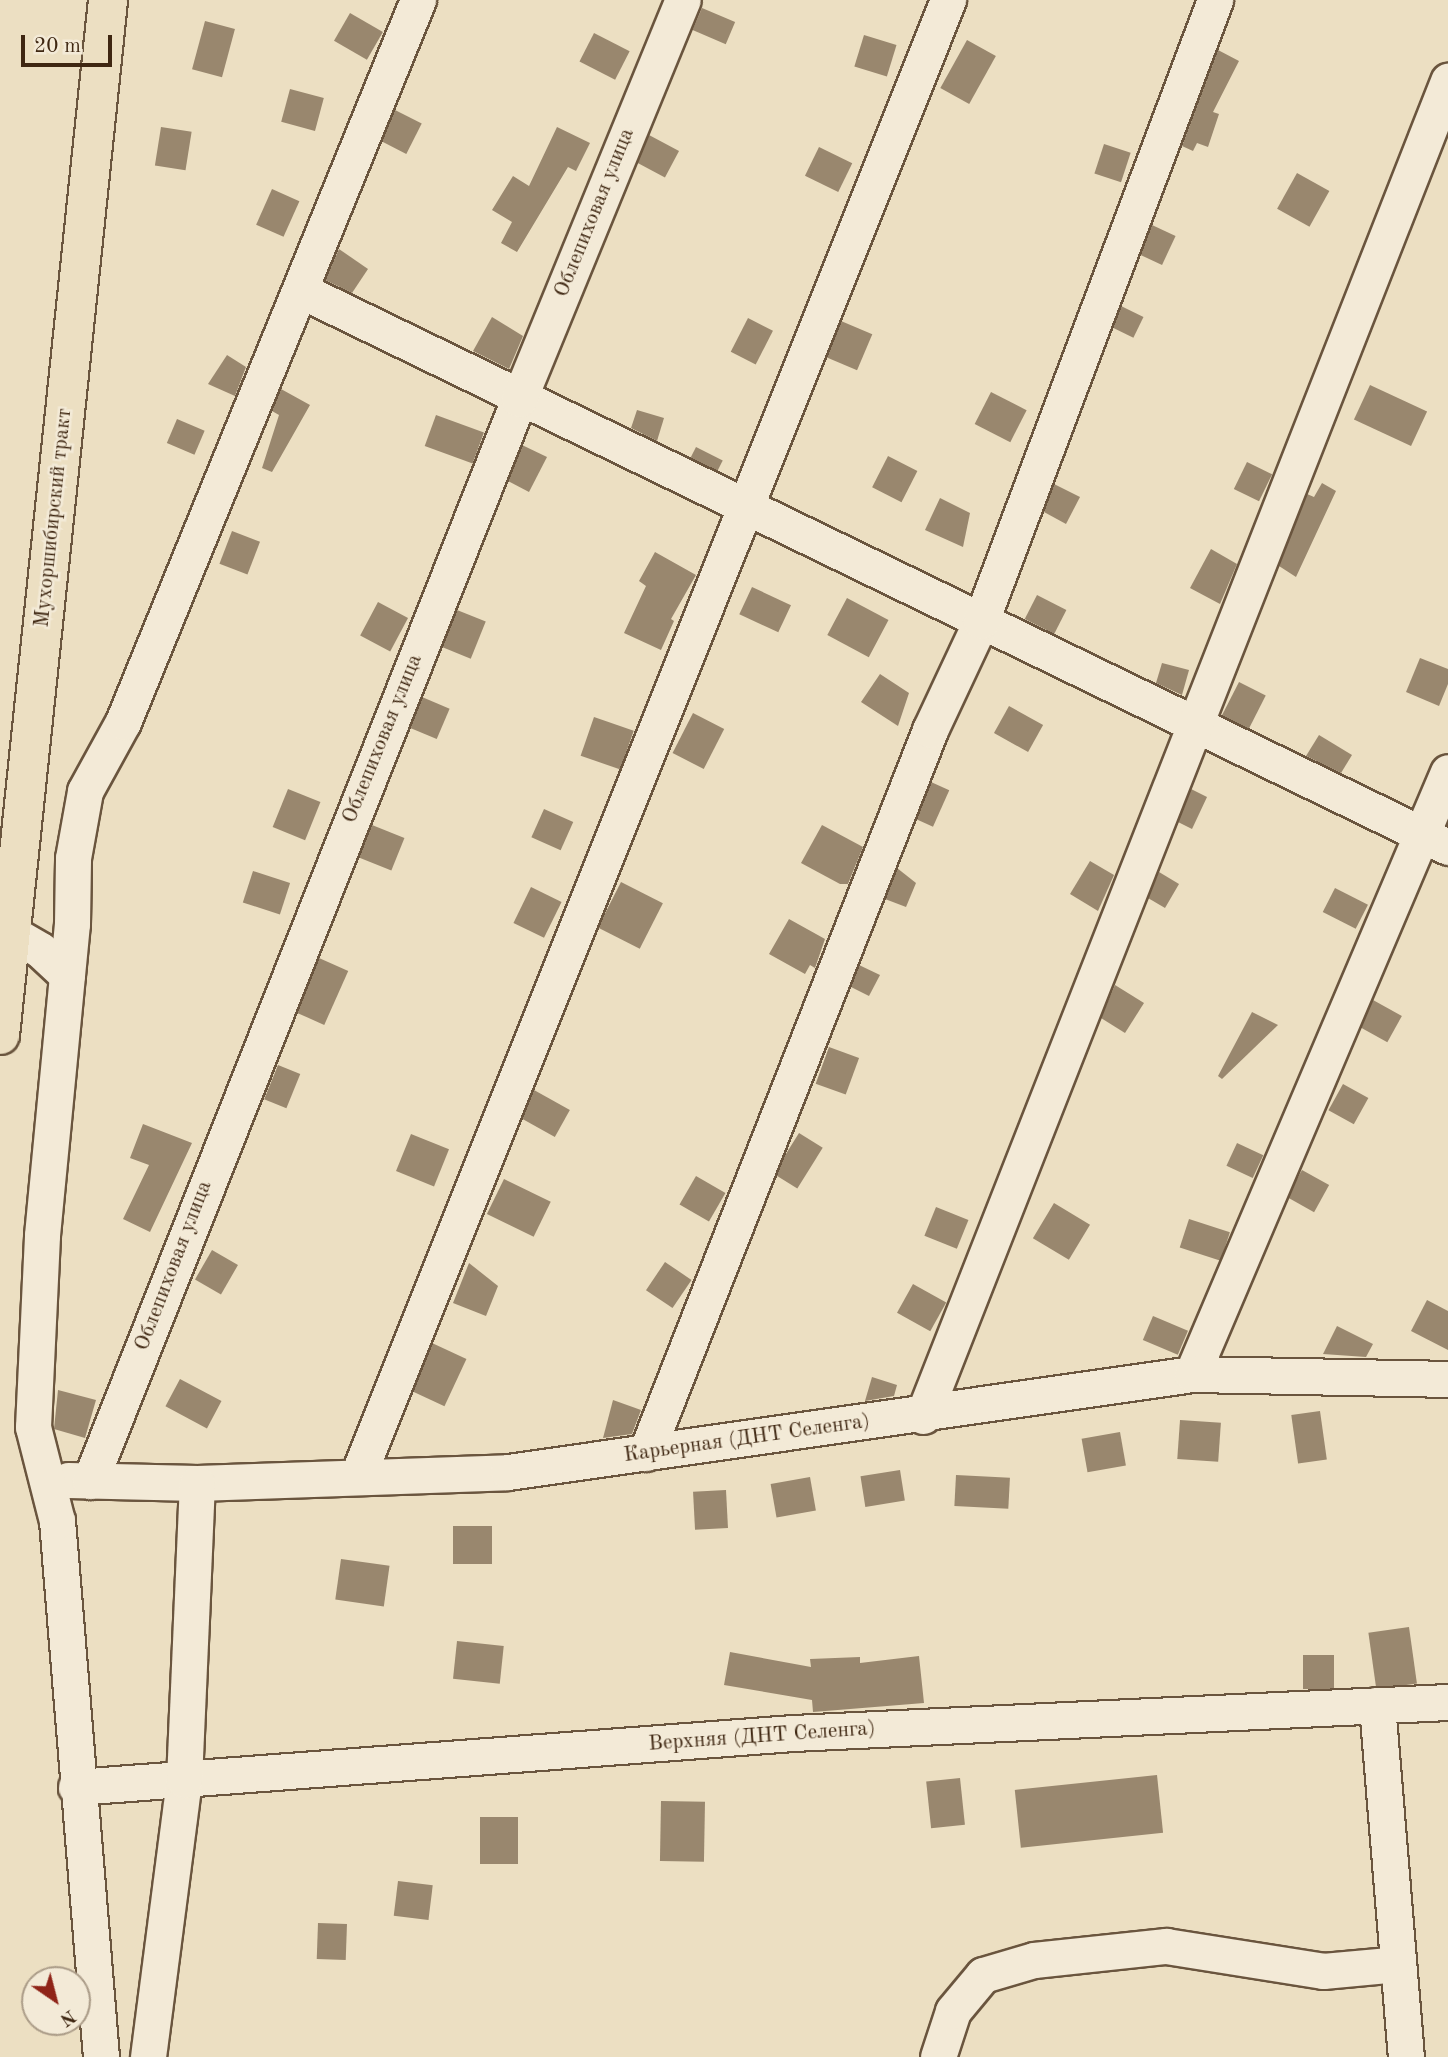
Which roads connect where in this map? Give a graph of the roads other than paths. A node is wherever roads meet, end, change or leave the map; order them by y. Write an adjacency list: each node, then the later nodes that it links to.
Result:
1 (108, 0): 14 (main road, Мухоршибирский тракт)
2 (418, 0): 7 (street)
3 (683, 0): 8 (street, Облепиховая улица)
4 (948, 0): 9 (street)
5 (1216, 0): 10 (street)
6 (1448, 81): 11 (street)
7 (300, 290): 8 (street); 15 (street)
8 (519, 399): 9 (street); 23 (street, Облепиховая улица)
9 (746, 504): 10 (street); 21 (street)
10 (981, 621): 11 (street); 20 (street)
11 (1195, 725): 13 (street); 19 (street)
12 (1448, 772): 13 (street)
13 (1436, 841): 17 (street)
14 (8, 919): 15 (street); 16 (main road, Мухоршибирский тракт)
15 (67, 975): 22 (street)
16 (0, 1035)
17 (1192, 1374): 18 (street, Карьерная (ДНТ Селенга)); 19 (street, Карьерная (ДНТ Селенга))
18 (1448, 1379)
19 (923, 1416): 20 (street, Карьерная (ДНТ Селенга))
20 (646, 1452): 21 (street, Карьерная (ДНТ Селенга))
21 (358, 1475): 24 (street, Карьерная (ДНТ Селенга))
22 (43, 1478): 23 (street, Карьерная (ДНТ Селенга)); 28 (street)
23 (90, 1481): 24 (street, Карьерная (ДНТ Селенга))
24 (197, 1483): 27 (street)
25 (1448, 1702): 26 (street, Верхняя (ДНТ Селенга))
26 (1377, 1705): 27 (street, Верхняя (ДНТ Селенга)); 29 (street)
27 (184, 1780): 28 (street, Верхняя (ДНТ Селенга)); 31 (street)
28 (76, 1787): 30 (street)
29 (1398, 1964): 32 (street); 33 (street)
30 (101, 2057)
31 (148, 2057)
32 (938, 2057)
33 (1406, 2057)

